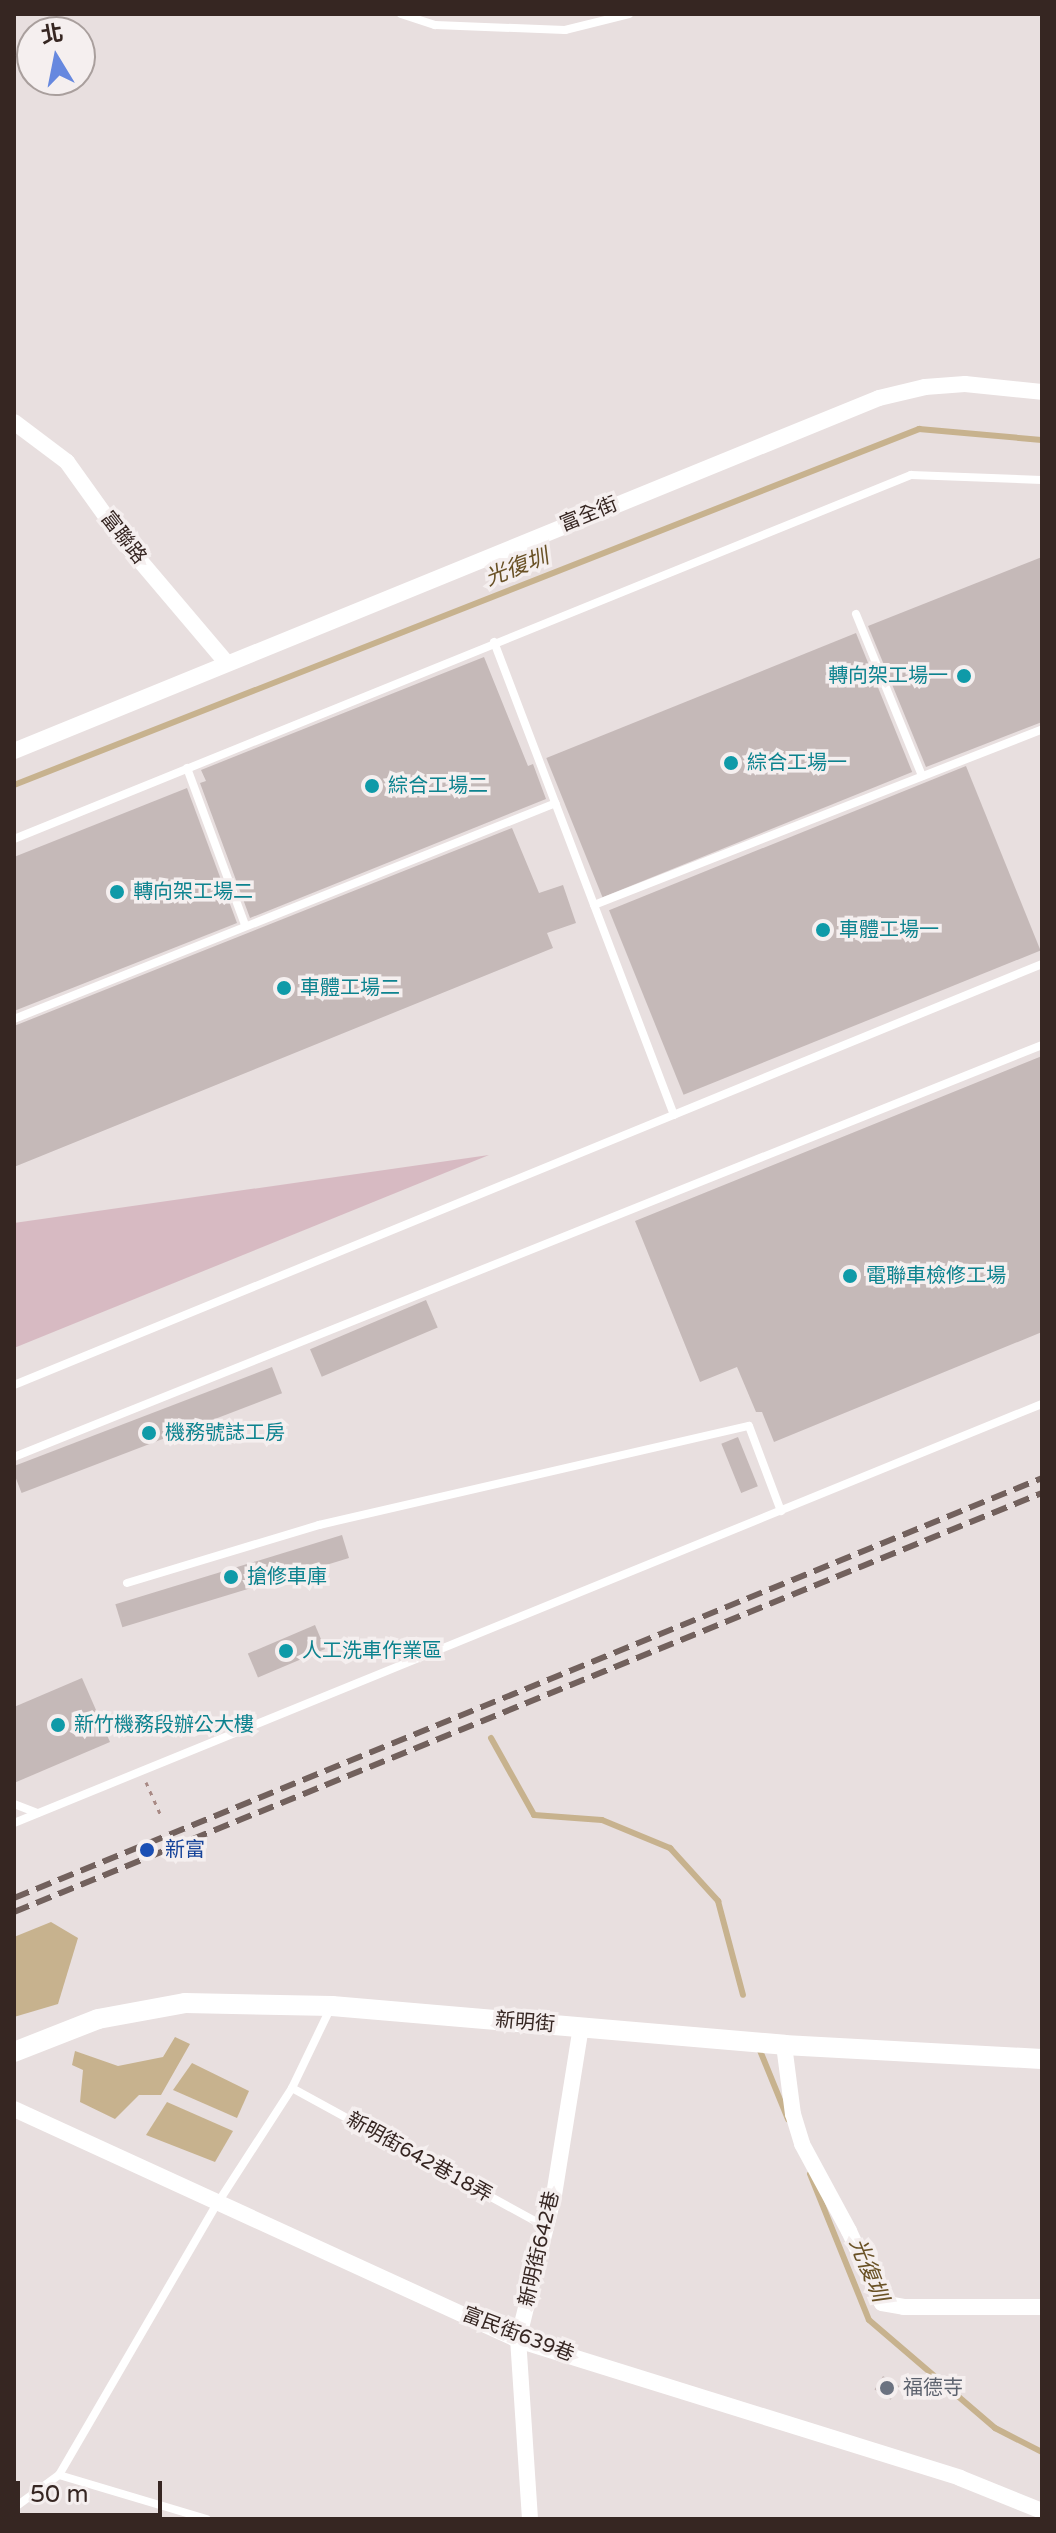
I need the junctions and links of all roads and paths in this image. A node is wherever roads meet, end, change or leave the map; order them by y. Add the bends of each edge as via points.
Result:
1 (401, 14) edge
2 (629, 14) edge
3 (1042, 392) edge
4 (14, 422) edge
5 (1042, 480) edge
6 (856, 614) dead end
7 (494, 642) junction
8 (226, 662) junction
9 (1042, 729) edge
10 (14, 751) edge
11 (187, 768) junction
12 (922, 776) junction
13 (556, 803) junction
14 (14, 839) edge
15 (594, 905) junction
16 (245, 925) junction
17 (1042, 964) edge
18 (14, 1019) edge
19 (1042, 1045) edge
20 (674, 1115) junction
21 (14, 1385) edge
22 (1042, 1404) edge
23 (14, 1457) edge
24 (781, 1511) junction
25 (127, 1583) dead end
26 (141, 1771) junction
27 (14, 1804) edge
28 (38, 1813) junction
29 (162, 1818) dead end
30 (14, 1823) edge
31 (332, 2006) junction
32 (581, 2027) junction
33 (784, 2045) junction
34 (14, 2052) edge
35 (1042, 2059) edge
36 (292, 2088) junction
37 (14, 2109) edge
38 (217, 2204) junction
39 (546, 2227) junction
40 (1042, 2307) edge
41 (518, 2340) junction
42 (59, 2475) junction
43 (14, 2508) edge
44 (1042, 2511) edge
45 (207, 2519) edge
46 (530, 2519) edge

1 - 2 lane via 435,25 565,30
3 - 8 street, 富全街 via 965,384 879,398
4 - 8 street, 富聯路 via 67,462 125,543
5 - 7 lane via 911,475
6 - 12 lane
7 - 11 lane
7 - 13 lane
8 - 10 street, 富全街
9 - 12 lane
11 - 14 lane
11 - 16 lane
12 - 15 lane
13 - 15 lane
13 - 16 lane
15 - 20 lane
16 - 18 lane
17 - 20 lane
19 - 23 lane
20 - 21 lane
22 - 24 lane
24 - 25 lane via 749,1426 319,1525
24 - 26 lane
26 - 28 lane
26 - 29 path
27 - 28 lane
28 - 30 lane
31 - 32 street, 新明街
31 - 34 street, 新明街 via 185,2003 98,2019
31 - 36 lane
32 - 33 street, 新明街
32 - 39 street, 新明街642巷
33 - 35 street, 新明街
33 - 40 street via 802,2144 882,2303
36 - 38 lane
36 - 39 lane, 新明街642巷18弄
37 - 38 street, 富民街639巷
38 - 41 street, 富民街639巷
38 - 42 lane
39 - 41 street, 新明街642巷
41 - 44 street, 富民街639巷 via 960,2478
41 - 46 street, 新明街642巷
42 - 43 lane
42 - 45 lane

